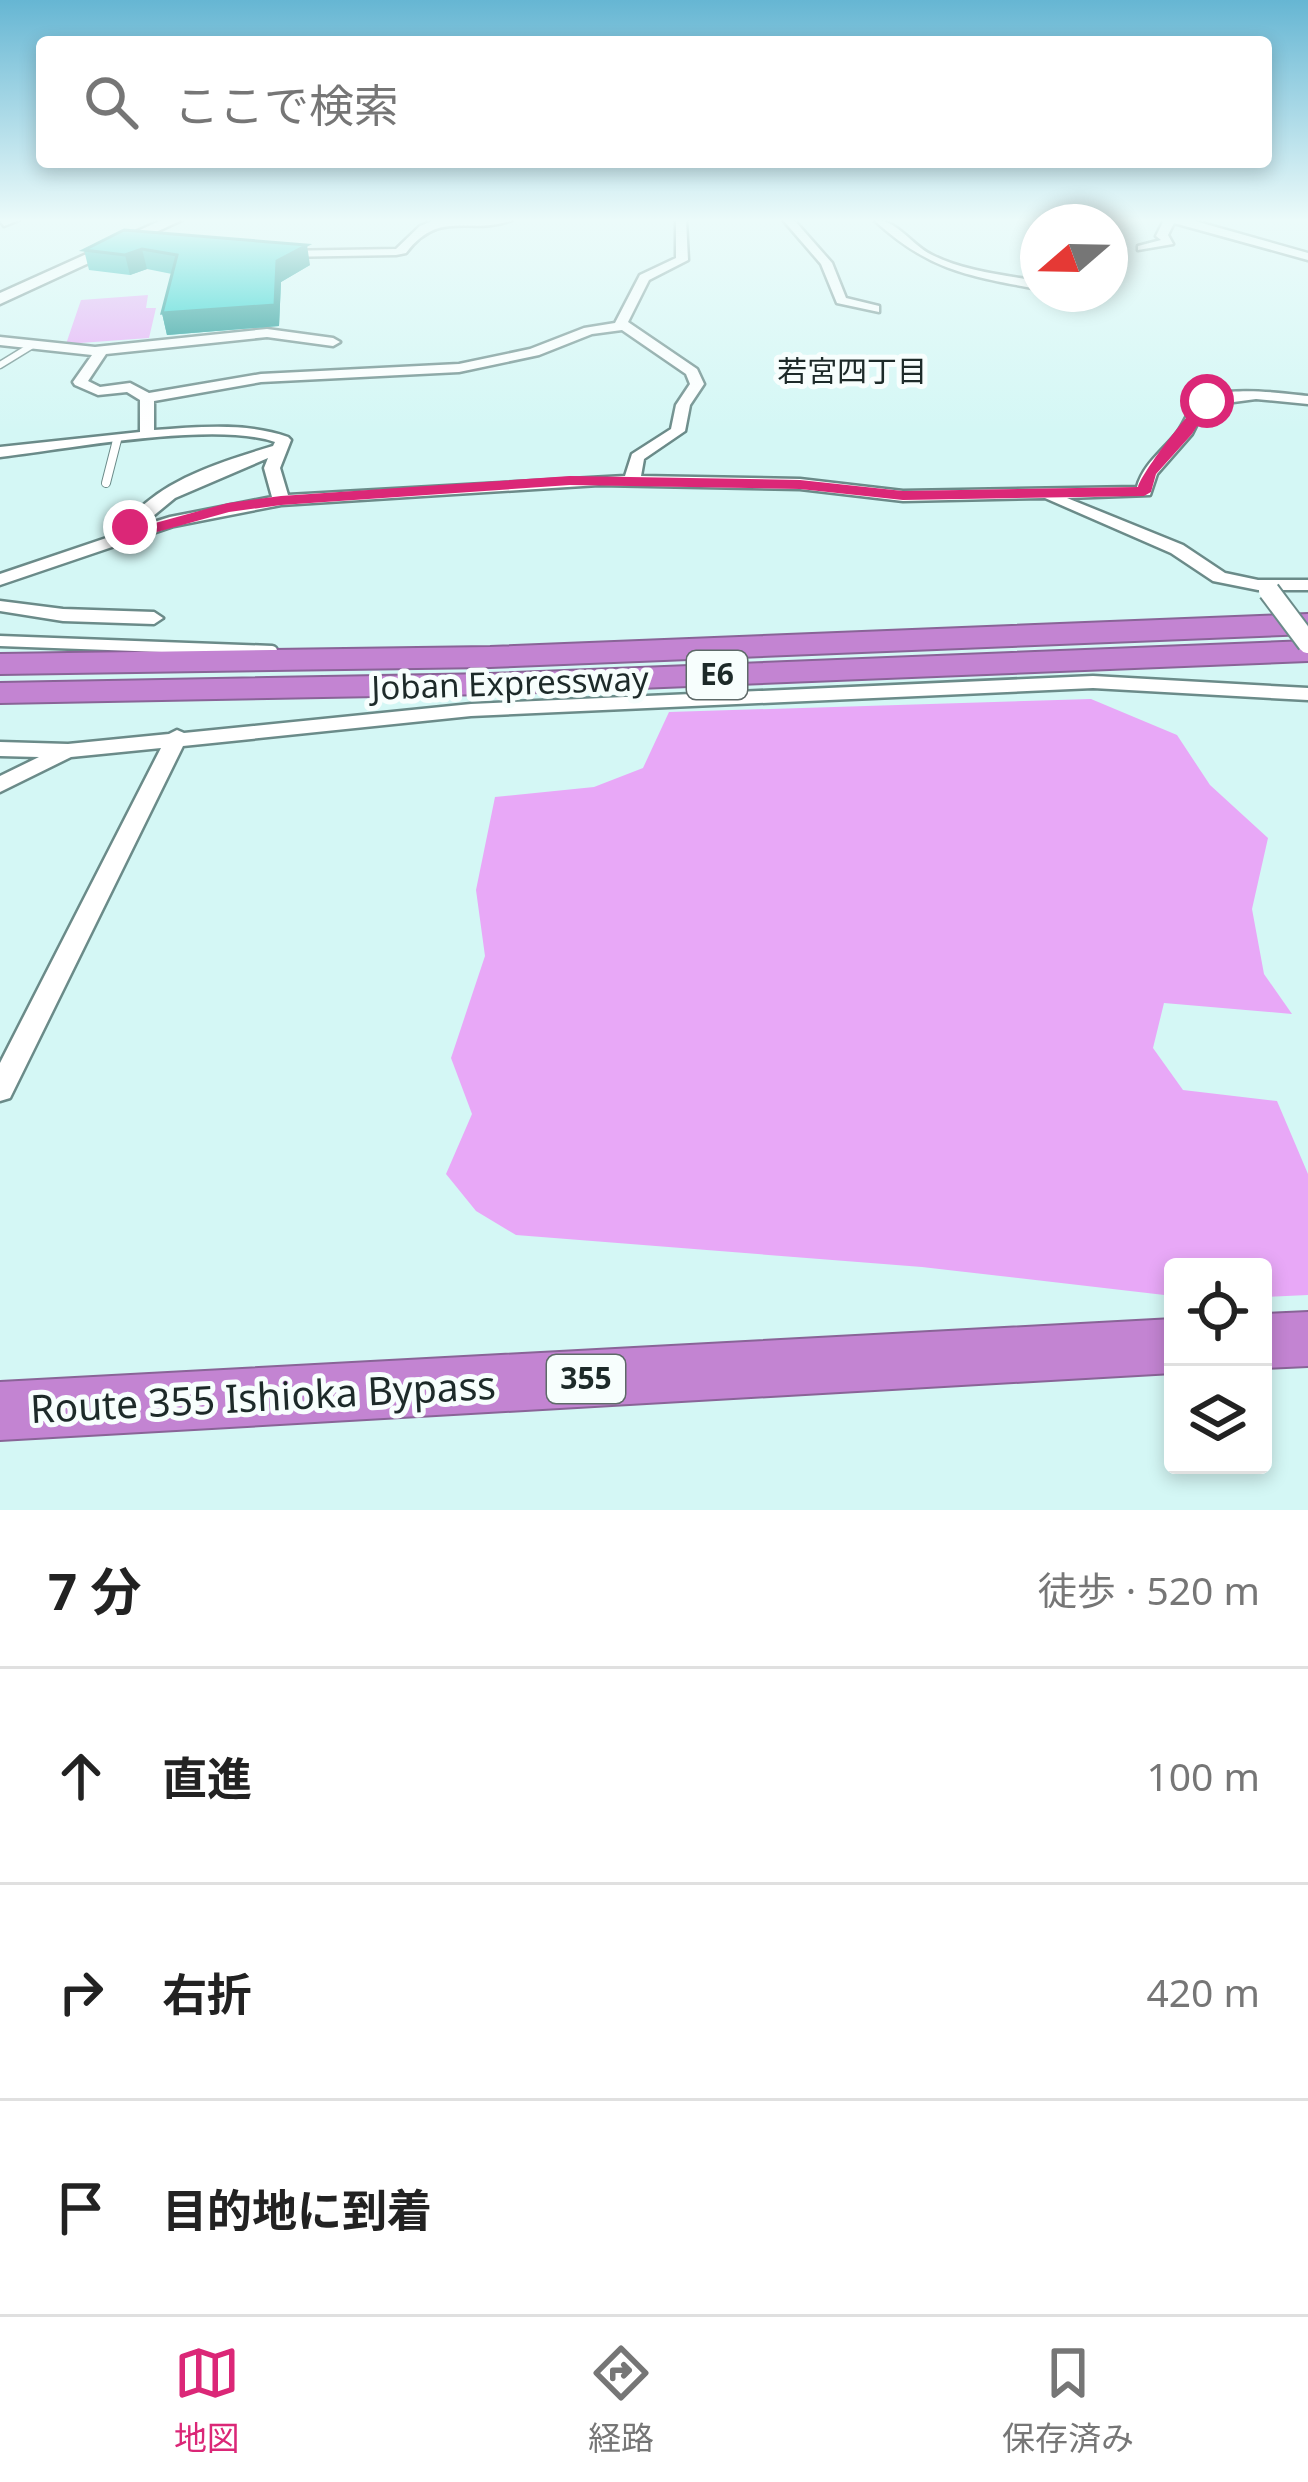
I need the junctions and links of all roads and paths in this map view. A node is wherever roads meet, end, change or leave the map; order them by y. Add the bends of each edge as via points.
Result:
1 (638, 290) edge
2 (837, 290) edge
3 (875, 309) dead end
4 (622, 326) junction
5 (0, 341) edge
6 (333, 342) dead end
7 (31, 346) junction
8 (101, 351) junction
9 (0, 364) edge
10 (147, 398) junction
11 (1308, 400) edge
12 (147, 436) junction
13 (117, 440) junction
14 (277, 451) junction
15 (0, 452) edge
16 (632, 480) junction
17 (106, 483) dead end
18 (1047, 495) junction
19 (281, 500) junction
20 (128, 535) junction
21 (0, 580) edge
22 (1308, 585) edge
23 (1264, 588) junction
24 (0, 606) edge
25 (154, 618) dead end
26 (1308, 624) edge
27 (0, 641) edge
28 (1308, 647) edge
29 (519, 656) junction
30 (0, 664) edge
31 (1308, 694) edge
32 (0, 696) edge
33 (177, 737) junction
34 (0, 748) edge
35 (68, 751) junction
36 (0, 784) edge
37 (0, 1090) edge
38 (1308, 1339) edge
39 (1272, 1341) edge
40 (1164, 1347) edge
41 (0, 1412) edge

1 - 4 street
2 - 3 street via 841,300
4 - 10 street via 459,368 262,378
4 - 16 street via 698,380 678,431 637,457
5 - 7 street
6 - 8 street via 267,334
7 - 8 street
7 - 9 lane
8 - 10 street via 80,382 98,392 130,387
10 - 12 street
11 - 18 street via 1215,398 1198,408 1149,473 1144,492
12 - 13 street
12 - 14 street via 255,431 282,437
13 - 15 street
13 - 17 lane
14 - 19 street via 272,467
14 - 20 street via 184,489 135,519
16 - 18 street via 903,496
16 - 19 street
18 - 23 street via 1177,549 1220,577
19 - 20 street
20 - 21 street
22 - 23 street
23 - 28 street, bridge
24 - 25 street
26 - 29 highway, Joban Expressway / E6
27 - 29 lane
28 - 32 highway, Joban Expressway / E6 via 518,683
29 - 30 highway, Joban Expressway / E6
31 - 33 street via 1093,682 471,710
33 - 35 street
33 - 37 street
34 - 35 street
35 - 36 street
38 - 39 highway
40 - 41 highway, Route 355 Ishioka Bypass / 355

